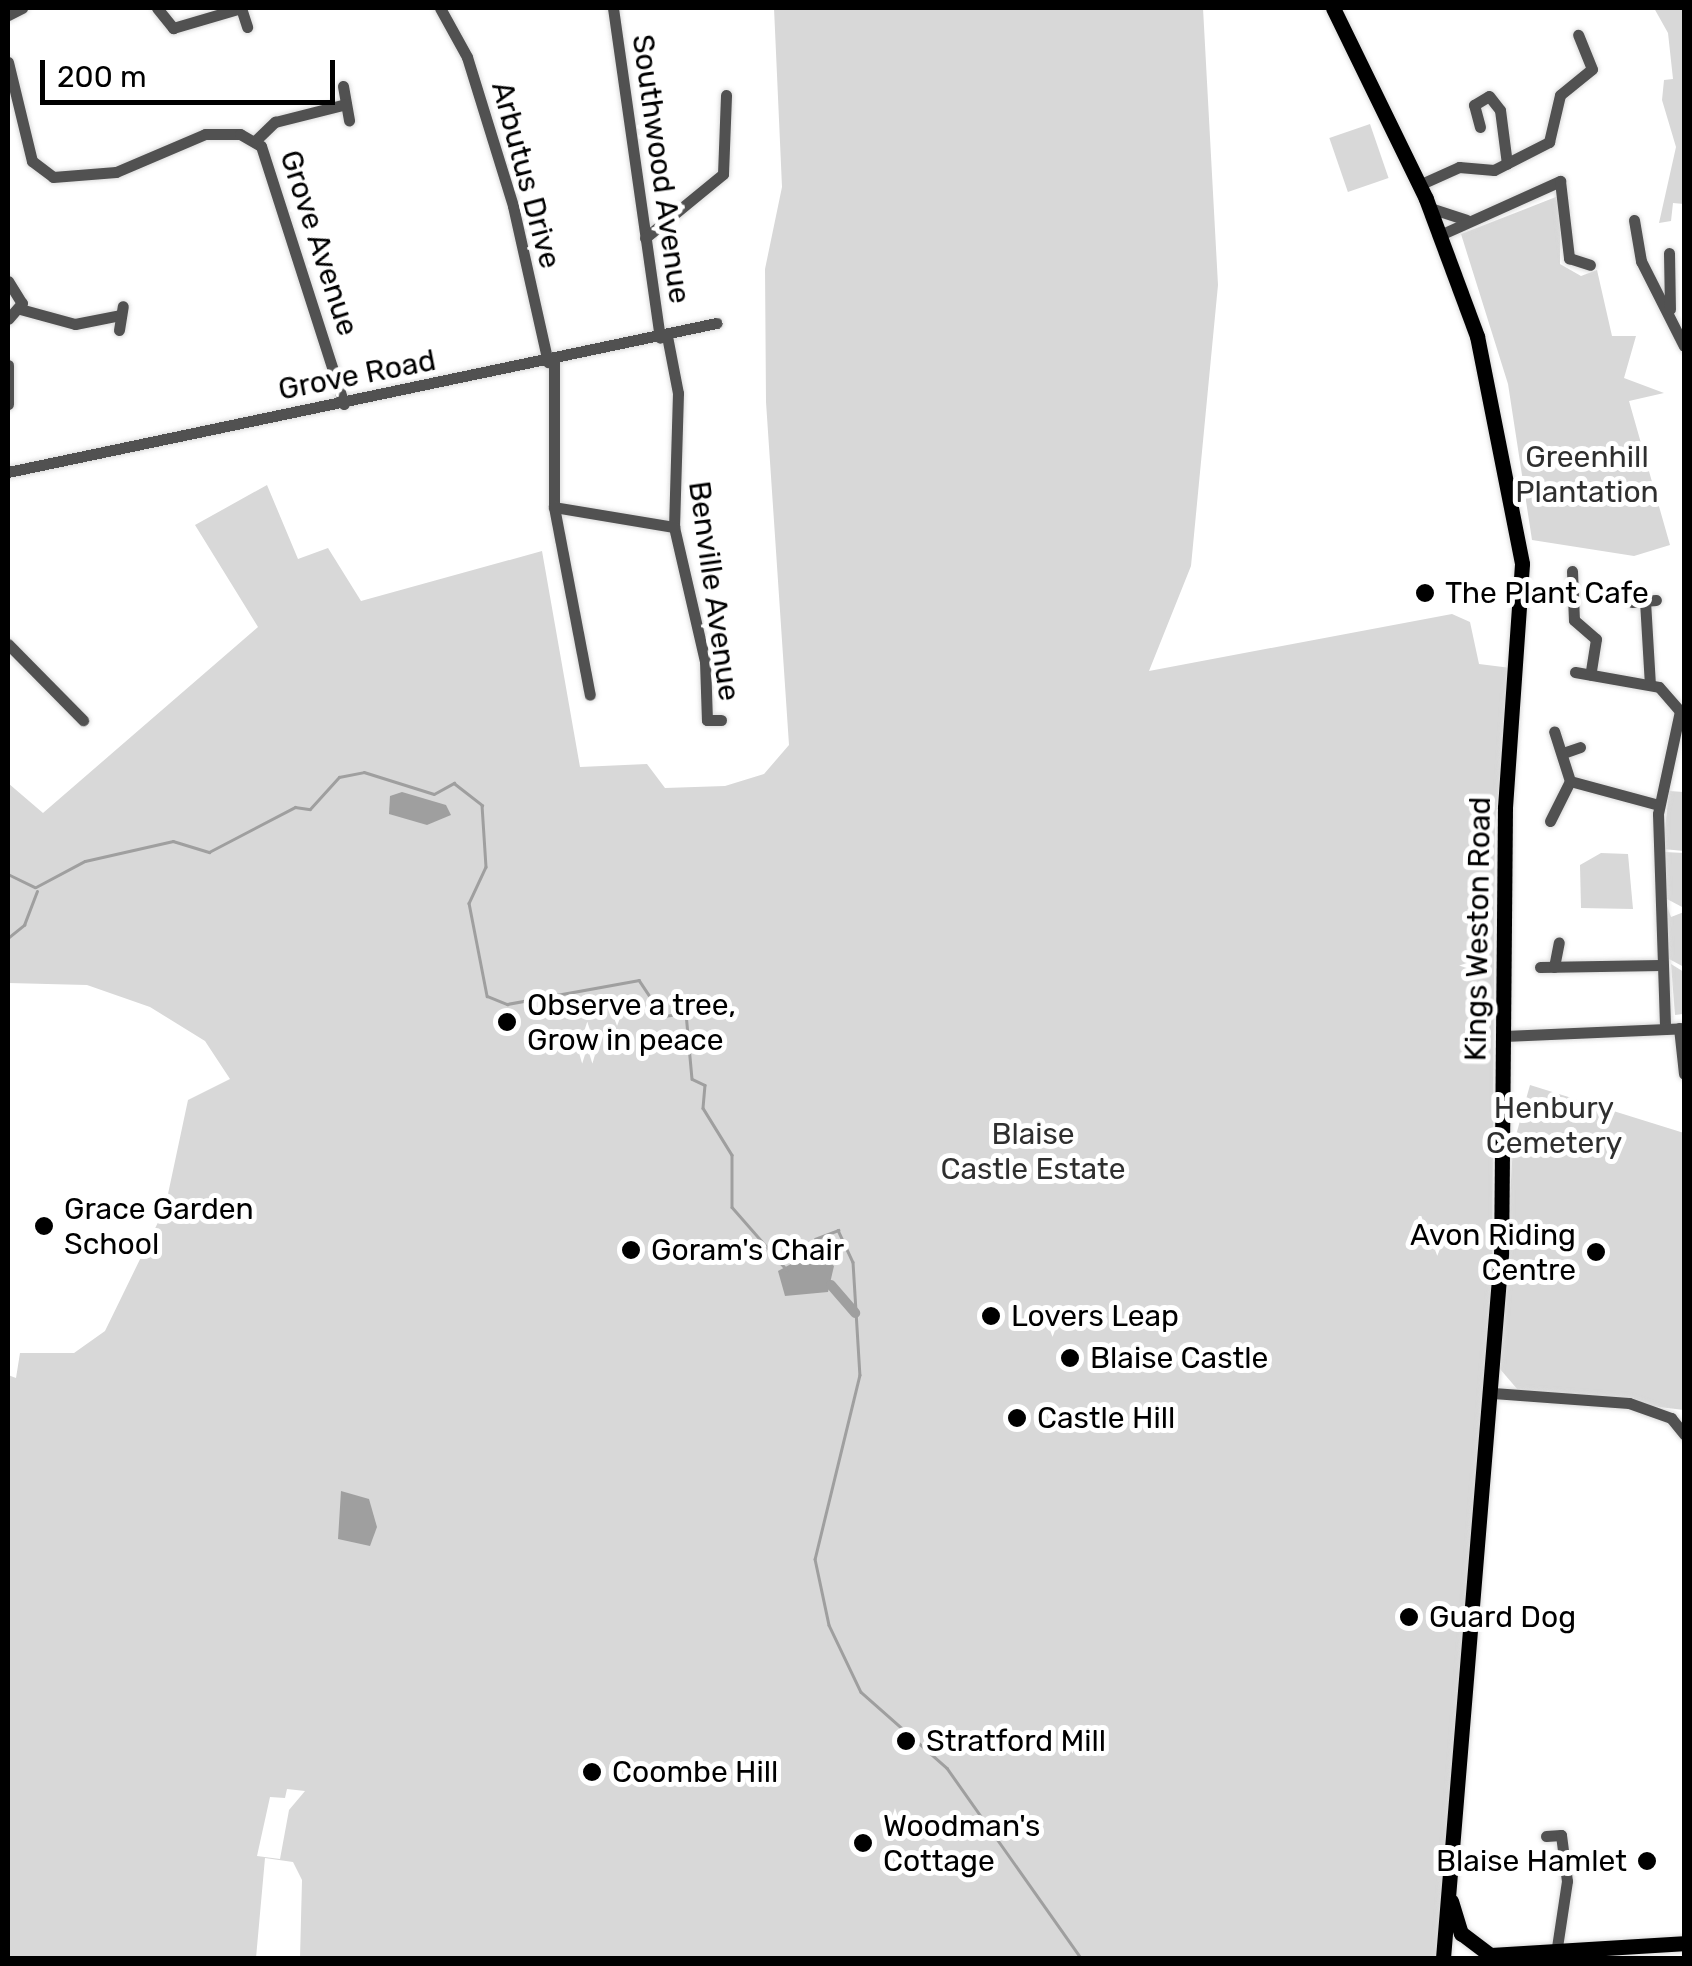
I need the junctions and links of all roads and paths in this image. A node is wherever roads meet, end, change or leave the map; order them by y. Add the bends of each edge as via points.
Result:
1 (22, 8) edge
2 (156, 8) edge
3 (241, 8) edge
4 (440, 8) edge
5 (613, 8) edge
6 (1334, 8) edge
7 (8, 15) edge
8 (246, 27) dead end
9 (1584, 41) dead end
10 (8, 62) edge
11 (343, 86) dead end
12 (726, 95) dead end
13 (346, 104) junction
14 (349, 120) dead end
15 (1480, 127) dead end
16 (255, 140) junction
17 (1507, 164) junction
18 (1419, 185) junction
19 (1430, 208) junction
20 (1466, 220) junction
21 (1634, 220) dead end
22 (1440, 235) junction
23 (645, 238) junction
24 (1669, 253) dead end
25 (1590, 264) dead end
26 (8, 281) edge
27 (20, 310) junction
28 (1670, 316) junction
29 (8, 319) edge
30 (716, 324) dead end
31 (119, 330) dead end
32 (664, 337) junction
33 (1684, 346) edge
34 (551, 361) junction
35 (8, 364) edge
36 (8, 404) edge
37 (344, 404) junction
38 (8, 472) edge
39 (554, 506) junction
40 (674, 527) junction
41 (1572, 571) dead end
42 (1644, 601) dead end
43 (8, 644) edge
44 (1575, 672) dead end
45 (1590, 674) junction
46 (1650, 685) junction
47 (586, 692) dead end
48 (80, 714) dead end
49 (721, 720) dead end
50 (1554, 731) dead end
51 (1580, 747) dead end
52 (1563, 753) junction
53 (1570, 782) junction
54 (1659, 805) junction
55 (1550, 821) dead end
56 (1560, 942) dead end
57 (1661, 966) junction
58 (1682, 1028) edge
59 (1665, 1029) junction
60 (1504, 1036) junction
61 (1684, 1074) edge
62 (1492, 1393) junction
63 (1682, 1425) edge
64 (1546, 1836) dead end
65 (1448, 1885) junction
66 (1684, 1943) edge
67 (1556, 1954) junction
68 (1443, 1958) edge
69 (1516, 1958) edge

1 - 7 street
2 - 3 street via 173,28
3 - 8 street
4 - 34 street, Arbutus Drive via 466,58
5 - 23 street, Southwood Avenue
6 - 18 main road, Kings Weston Road
9 - 17 street via 1592,72 1560,95 1551,139
10 - 16 street, Grove Avenue via 32,161 53,177 116,172 204,134
11 - 13 street
12 - 23 street via 723,174
13 - 14 street
13 - 16 street via 275,122
15 - 17 street via 1474,105 1489,96 1500,110
16 - 37 street, Grove Avenue
17 - 18 street via 1459,167
18 - 19 main road, Kings Weston Road
19 - 20 street
19 - 22 main road, Kings Weston Road
20 - 22 street
20 - 25 street via 1560,181 1569,258
21 - 28 street via 1641,261
22 - 60 main road, Kings Weston Road via 1477,336 1522,564 1505,808
23 - 32 street, Southwood Avenue
24 - 28 street
26 - 27 street via 20,290
27 - 29 street
27 - 31 street via 42,309 74,324 122,311
28 - 33 street
30 - 32 street, Grove Road
32 - 34 street, Grove Road
32 - 40 street, Benville Avenue via 678,393
34 - 37 street, Grove Road
34 - 39 street, Arbutus Drive
35 - 36 street
37 - 38 street, Grove Road
39 - 40 street
39 - 47 street, Arbutus Drive
40 - 49 street, Benville Avenue via 705,661 707,720
41 - 45 street via 1569,609 1596,637
42 - 46 street
43 - 48 street
44 - 45 street
45 - 46 street
46 - 54 street via 1680,711
50 - 52 street
51 - 52 street
52 - 53 street
53 - 54 street
53 - 55 street
54 - 57 street
56 - 57 street via 1547,967
57 - 59 street
58 - 59 street
58 - 61 street
59 - 60 street
60 - 62 main road, Kings Weston Road
62 - 63 street via 1629,1403
62 - 65 main road, Kings Weston Road
64 - 67 street via 1561,1835 1567,1881
65 - 68 main road, Kings Weston Road
65 - 69 main road via 1469,1942
66 - 67 main road
67 - 69 main road

